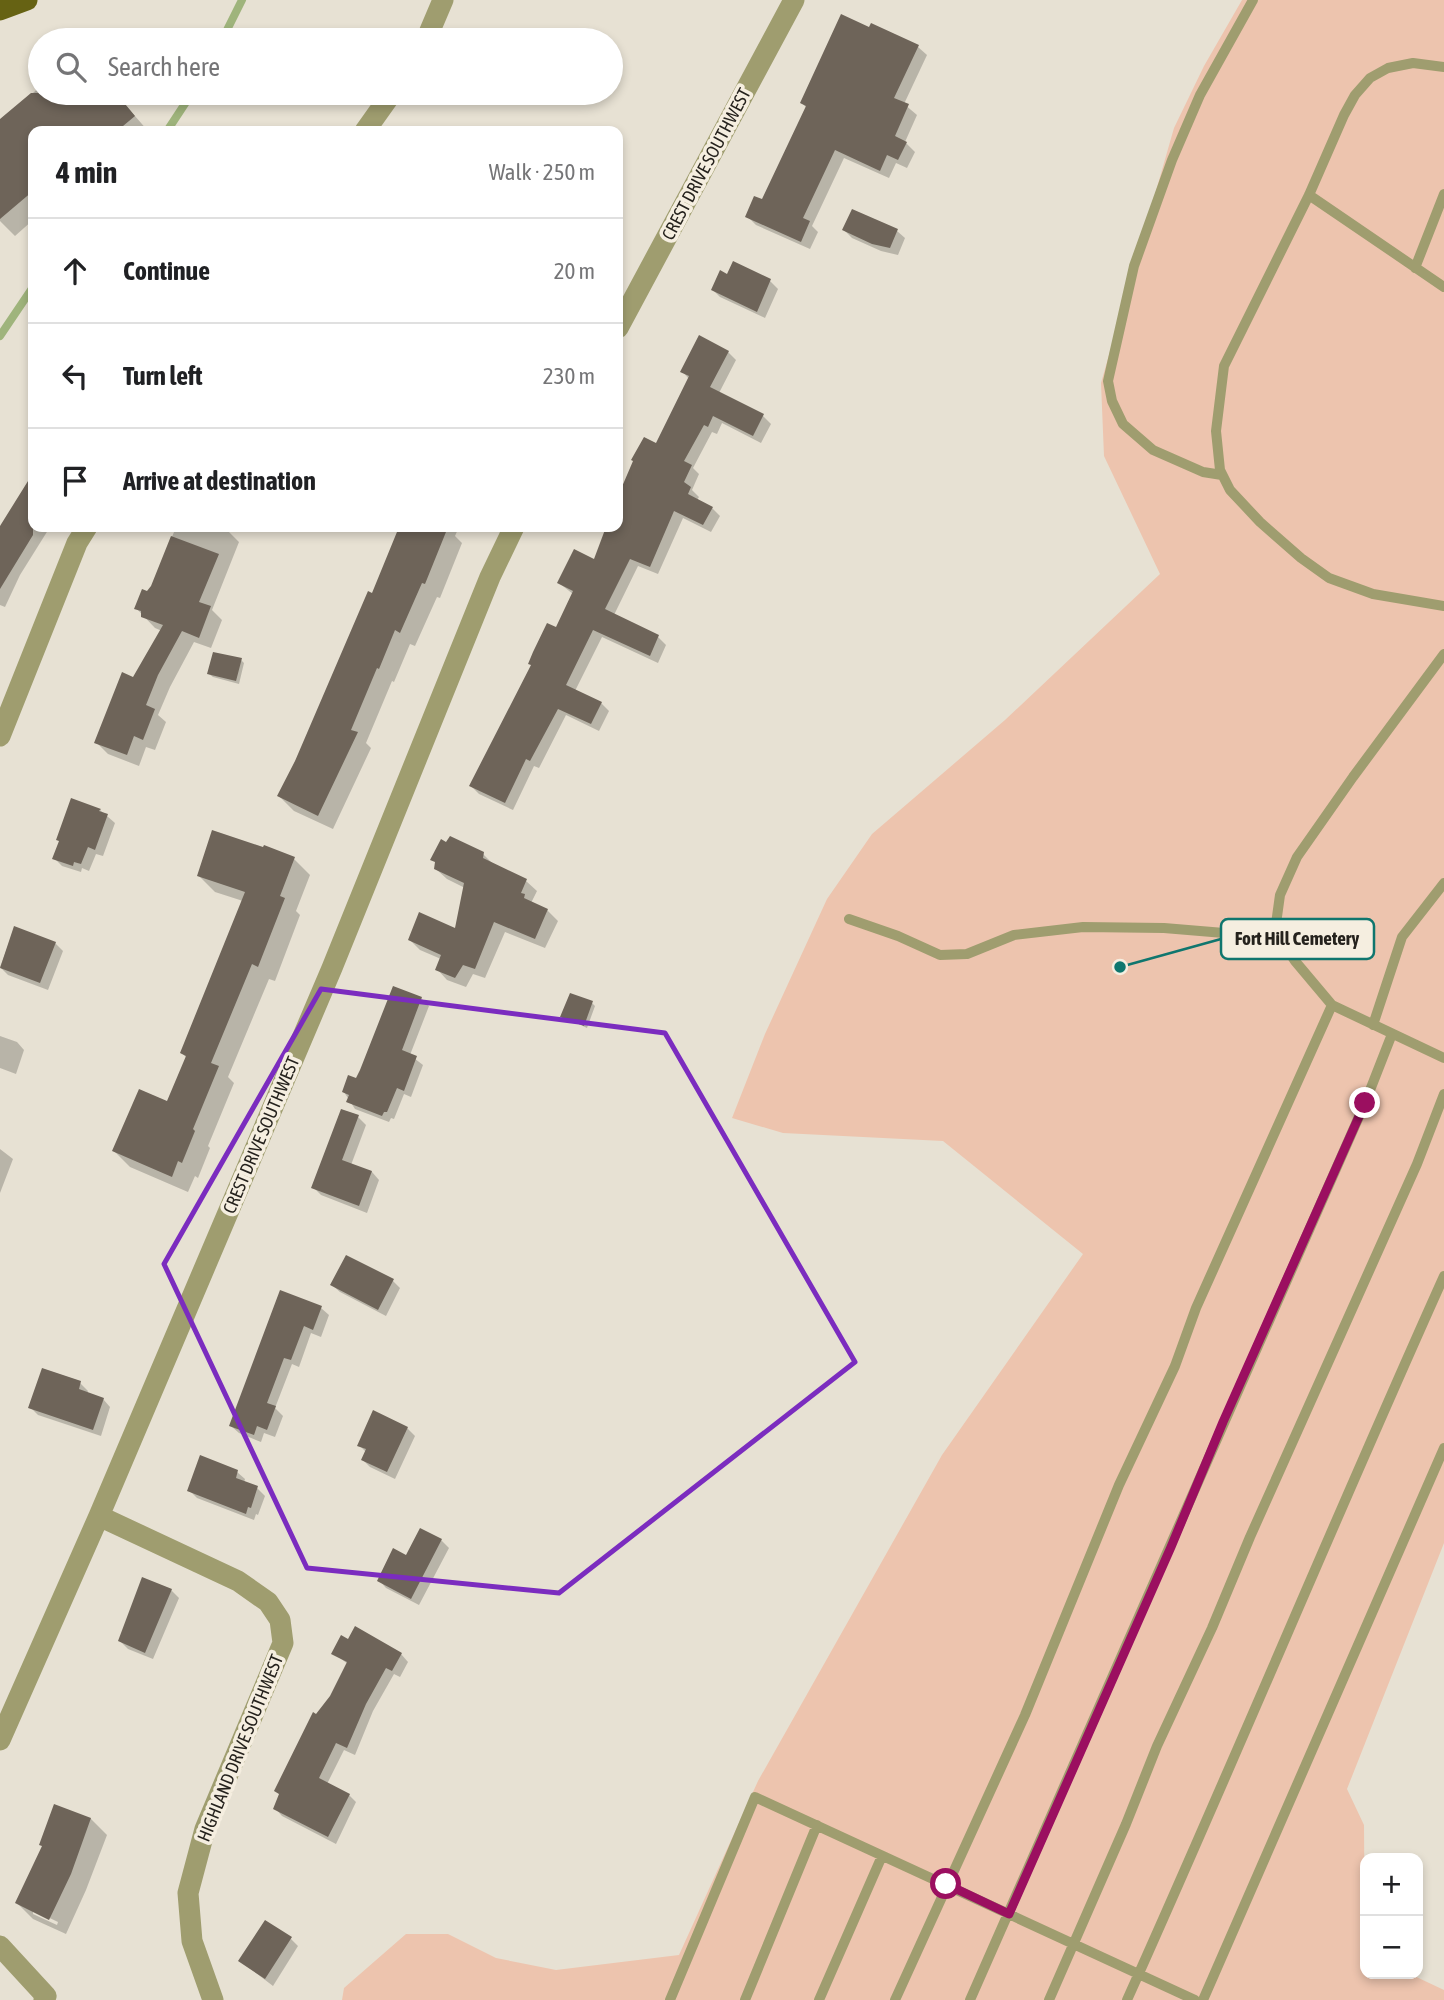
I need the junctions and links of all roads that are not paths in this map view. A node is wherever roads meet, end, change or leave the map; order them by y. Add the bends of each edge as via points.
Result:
1 (27, 0) edge
2 (443, 0) edge
3 (794, 0) edge
4 (1253, 0) edge
5 (0, 10) edge
6 (431, 28) edge
7 (1444, 68) edge
8 (383, 105) edge
9 (369, 126) edge
10 (1444, 194) edge
11 (1309, 195) junction
12 (1415, 268) junction
13 (1444, 287) edge
14 (623, 319) edge
15 (1222, 475) junction
16 (84, 532) edge
17 (512, 532) edge
18 (1444, 606) edge
19 (1444, 654) edge
20 (0, 736) edge
21 (1444, 883) edge
22 (849, 919) dead end
23 (1275, 931) junction
24 (1332, 1005) junction
25 (1373, 1025) junction
26 (1392, 1034) junction
27 (1444, 1058) edge
28 (1444, 1094) edge
29 (1444, 1276) edge
30 (1444, 1448) edge
31 (99, 1516) junction
32 (0, 1740) edge
33 (817, 1825) junction
34 (882, 1856) junction
35 (946, 1884) junction
36 (1009, 1914) junction
37 (1074, 1945) junction
38 (0, 1947) edge
39 (1139, 1973) junction
40 (44, 2000) edge
41 (213, 2000) edge
42 (670, 2000) edge
43 (745, 2000) edge
44 (819, 2000) edge
45 (895, 2000) edge
46 (970, 2000) edge
47 (1049, 2000) edge
48 (1127, 2000) edge
49 (1195, 2000) edge
50 (1203, 2000) edge

1 - 5 main road
2 - 6 street
3 - 14 street, CREST DRIVE SOUTHWEST
4 - 15 lane via 1200,95 1172,160 1134,266 1108,381 1123,424 1153,450 1203,472
7 - 11 lane via 1413,63 1388,68 1370,78 1344,115
8 - 9 street
10 - 12 lane
11 - 12 lane
11 - 15 lane via 1224,366 1216,431
12 - 13 lane
15 - 18 lane via 1260,522 1329,578 1373,594
16 - 20 street
17 - 31 street, CREST DRIVE SOUTHWEST
19 - 23 lane via 1297,858 1280,895
21 - 25 lane via 1402,937
22 - 23 lane via 940,955 967,954 1014,935 1083,927 1236,934
23 - 24 lane
24 - 25 lane
24 - 35 lane via 1118,1485 1025,1714
25 - 26 lane
26 - 27 lane
26 - 36 lane
28 - 37 lane
29 - 39 lane
30 - 50 lane
31 - 32 street, CREST DRIVE SOUTHWEST
31 - 41 street, HIGHLAND DRIVE SOUTHWEST via 237,1581 268,1602 280,1620 283,1643 205,1829 188,1893 192,1941
33 - 34 lane
33 - 42 lane via 755,1797
33 - 43 lane
34 - 35 lane
34 - 44 lane
35 - 36 lane
35 - 45 lane
36 - 37 lane
36 - 46 lane
37 - 39 lane
37 - 47 lane
38 - 40 street via 46,1996
39 - 48 lane
39 - 49 lane

